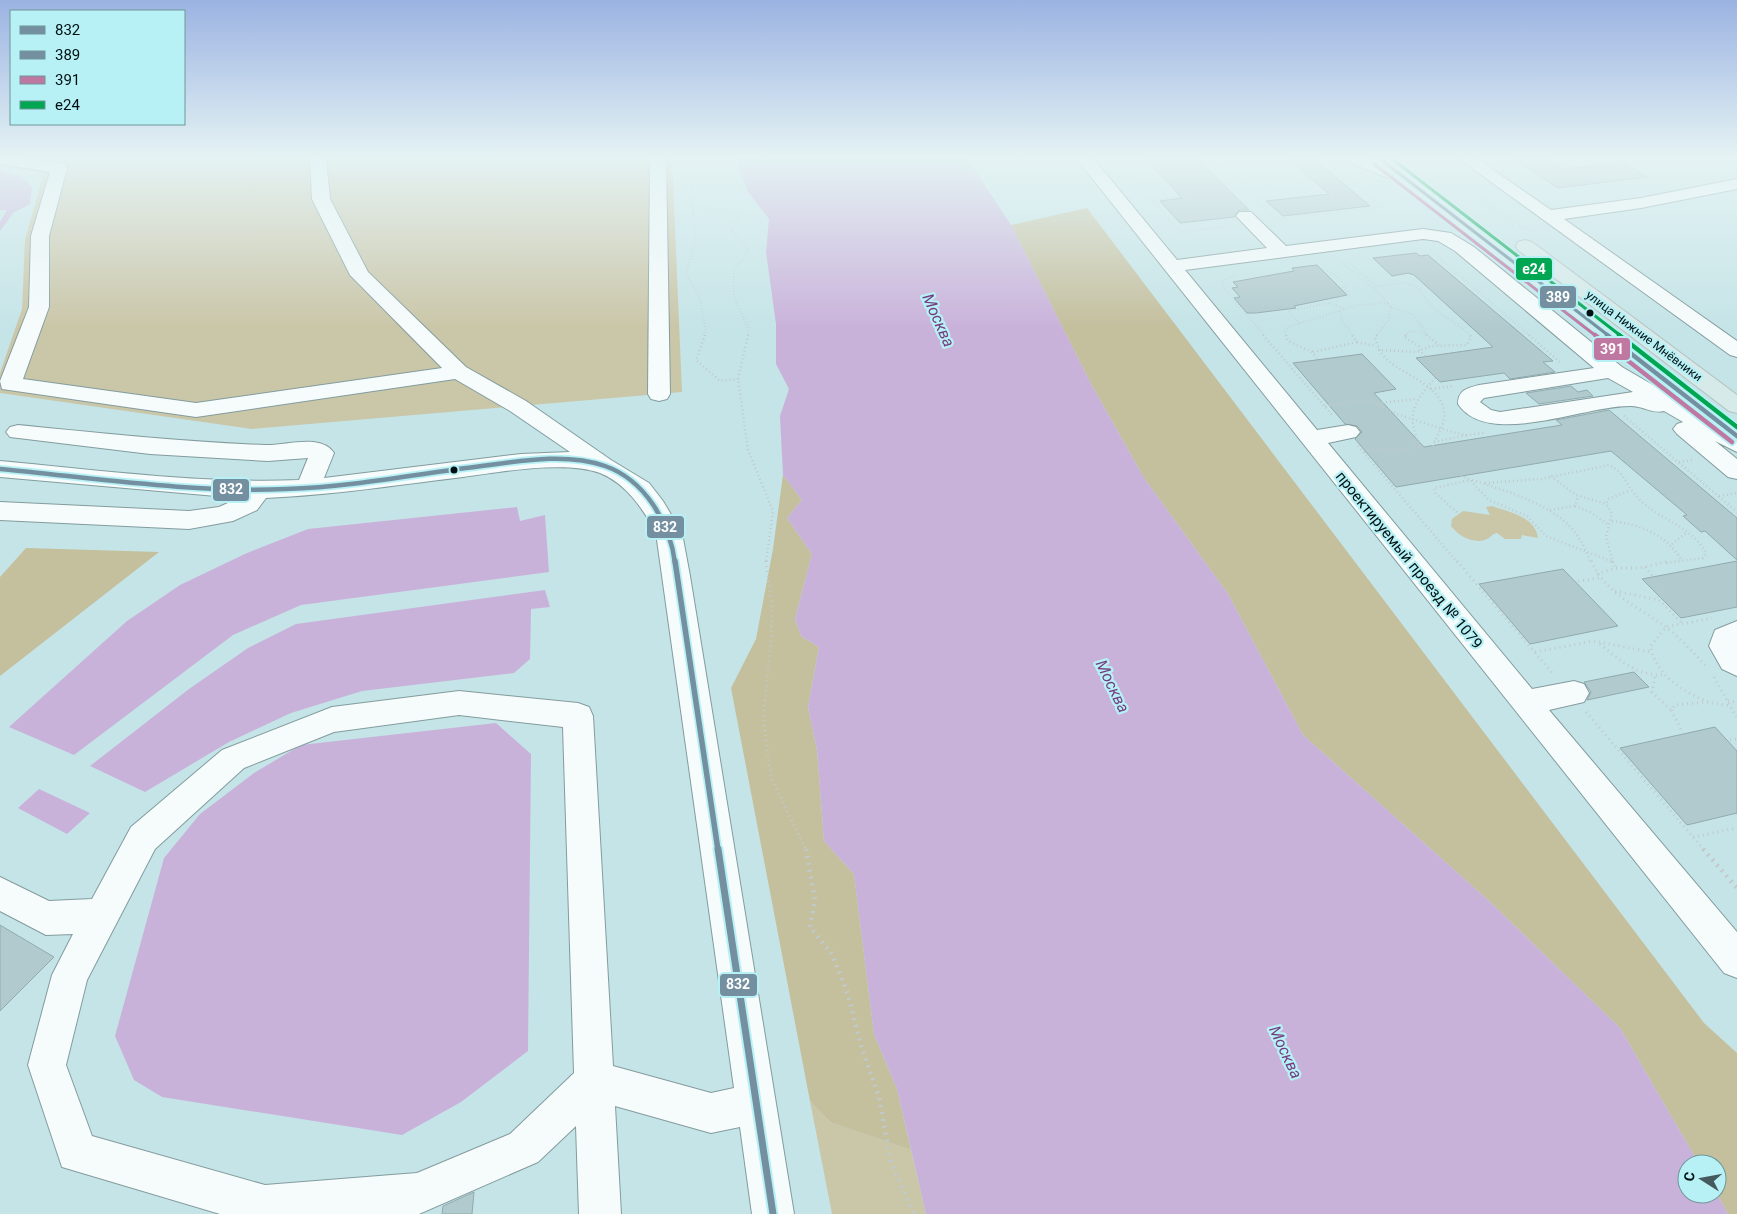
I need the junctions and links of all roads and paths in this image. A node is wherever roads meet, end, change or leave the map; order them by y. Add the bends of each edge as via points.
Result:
1 (46, 215) edge
2 (328, 215) edge
3 (658, 215) edge
4 (693, 215) edge
5 (739, 215) edge
6 (1131, 215) edge
7 (1272, 215) edge
8 (1451, 215) edge
9 (1483, 215) edge
10 (1499, 215) edge
11 (1505, 215) edge
12 (1558, 215) edge
13 (1245, 216) dead end
14 (1548, 216) joint
15 (1277, 220) dead end
16 (1513, 225) dead end
17 (1522, 227) dead end
18 (1430, 250) dead end
19 (1281, 252) junction
20 (1344, 259) junction
21 (1173, 266) junction
22 (1322, 268) dead end
23 (1236, 275) dead end
24 (1375, 287) junction
25 (1389, 303) junction
26 (1336, 304) junction
27 (1391, 307) junction
28 (1345, 309) junction
29 (1340, 311) junction
30 (1300, 323) junction
31 (1425, 333) junction
32 (1356, 342) junction
33 (1439, 345) junction
34 (1377, 348) junction
35 (1420, 349) junction
36 (1737, 351) edge
37 (1312, 352) junction
38 (1317, 358) dead end
39 (1608, 367) junction
40 (1568, 370) dead end
41 (458, 372) junction
42 (738, 379) junction
43 (1456, 386) dead end
44 (1635, 388) junction
45 (1429, 389) junction
46 (659, 394) dead end
47 (1594, 394) dead end
48 (1416, 399) junction
49 (1377, 403) junction
50 (1324, 406) junction
51 (1657, 406) junction
52 (1737, 406) edge
53 (1618, 411) dead end
54 (1412, 417) junction
55 (1440, 427) junction
56 (18, 432) dead end
57 (1347, 432) junction
58 (1491, 432) dead end
59 (1466, 435) junction
60 (1737, 436) edge
61 (1311, 438) junction
62 (1737, 444) edge
63 (1364, 452) junction
64 (607, 467) junction
65 (0, 469) edge
66 (1737, 471) edge
67 (1461, 476) dead end
68 (1551, 476) junction
69 (1470, 480) junction
70 (1483, 484) junction
71 (308, 488) junction
72 (260, 490) junction
73 (1629, 491) dead end
74 (1737, 493) edge
75 (1718, 496) junction
76 (1578, 497) junction
77 (1606, 504) junction
78 (1575, 506) junction
79 (1549, 510) junction
80 (0, 511) edge
81 (1457, 512) dead end
82 (1737, 512) edge
83 (1612, 520) junction
84 (1609, 525) junction
85 (1687, 532) junction
86 (1672, 544) junction
87 (1587, 553) junction
88 (1681, 559) junction
89 (1613, 562) junction
90 (1645, 567) junction
91 (1615, 568) junction
92 (1597, 574) junction
93 (1601, 578) junction
94 (1578, 581) dead end
95 (1614, 591) junction
96 (1659, 600) junction
97 (1683, 624) junction
98 (1727, 625) edge
99 (1666, 627) junction
100 (1598, 642) junction
101 (1535, 652) junction
102 (1651, 652) junction
103 (1737, 665) edge
104 (1662, 675) junction
105 (1655, 676) junction
106 (1572, 694) junction
107 (1727, 701) junction
108 (1708, 702) junction
109 (1737, 702) edge
110 (1525, 703) junction
111 (1730, 706) junction
112 (1671, 710) junction
113 (1737, 718) edge
114 (1681, 729) dead end
115 (1737, 738) edge
116 (1730, 740) dead end
117 (1737, 828) edge
118 (1693, 837) junction
119 (1737, 888) edge
120 (0, 893) edge
121 (102, 915) junction
122 (1737, 960) edge
123 (595, 1081) junction
124 (756, 1104) junction
125 (600, 1214) edge
126 (773, 1214) edge
127 (914, 1214) edge

1 - 41 street via 40,236 39,307 10,384 196,410
2 - 41 street via 360,275
3 - 46 street
4 - 42 path via 695,242 686,274 700,298 706,332 696,360 720,381
5 - 42 path via 731,231 749,250 734,270 734,297 749,330
6 - 21 street, проектируемый проезд № 1079
7 - 15 path
8 - 60 main road, улица Нижние Мнёвники
9 - 52 main road, улица Нижние Мнёвники
10 - 16 path
11 - 17 path
12 - 14 street
13 - 19 street
14 - 36 street
18 - 40 path
19 - 20 street
19 - 21 street
20 - 24 path
20 - 24 path via 1350,272
20 - 39 street via 1435,234 1453,240
21 - 61 street, проектируемый проезд № 1079
22 - 26 path via 1347,287 1341,287 1350,296 1339,297
23 - 50 path via 1222,281 1223,287
24 - 25 path
24 - 33 path via 1413,285 1436,311 1471,337 1467,345
25 - 27 path
25 - 28 path
26 - 28 path
26 - 30 path via 1288,311
27 - 31 path via 1413,314 1424,325
27 - 34 path via 1388,321 1375,338
28 - 29 path
29 - 30 path
29 - 32 path
30 - 37 path via 1288,327 1284,331 1285,337 1293,345
31 - 33 path
31 - 35 path via 1410,331 1404,337
32 - 34 path
32 - 37 path
33 - 35 path
34 - 35 path via 1400,352
34 - 45 path via 1387,360
35 - 45 path via 1438,375
37 - 38 path
39 - 44 street
39 - 51 street via 1601,373 1479,392 1469,396 1469,404 1484,416 1500,419 1632,399
39 - 62 street
41 - 64 street via 518,406
42 - 127 path via 748,450 773,511 766,563 772,606 763,719 771,777 807,851 815,900 810,927 832,954 848,995 862,1050 879,1097 891,1163
43 - 45 path
44 - 47 street
44 - 51 street
45 - 48 path
45 - 55 path via 1442,404 1445,414
48 - 49 path
48 - 54 path
49 - 50 path via 1367,400
49 - 54 path via 1397,414
50 - 57 path
51 - 66 street
53 - 75 path
54 - 55 path
54 - 63 path via 1414,436 1421,446
55 - 59 path
55 - 59 path via 1433,444
56 - 71 street via 150,446 268,453 317,450 322,453
57 - 61 street
57 - 63 path
58 - 59 path
61 - 110 street, проектируемый проезд № 1079
63 - 101 path
64 - 71 street via 571,460 521,462
64 - 124 street via 655,495 669,533
65 - 72 street
67 - 69 path
68 - 70 path
68 - 76 path
68 - 85 path via 1608,465 1616,467 1634,495
69 - 70 path
69 - 81 path via 1434,488 1435,493
69 - 87 path via 1497,505 1527,516 1546,536
70 - 79 path via 1516,494
71 - 72 street
72 - 80 street via 248,504 224,515 189,520
73 - 77 path via 1608,499
74 - 75 path
75 - 82 path
76 - 77 path
76 - 78 path
77 - 83 path
78 - 79 path
78 - 84 path
79 - 87 path via 1578,535
83 - 84 path
83 - 86 path via 1640,527
84 - 89 path via 1606,531
85 - 86 path
85 - 88 path via 1704,546 1706,553 1703,558
86 - 88 path
87 - 89 path
87 - 92 path
88 - 90 path
89 - 91 path
90 - 91 path
90 - 96 path via 1660,582
91 - 92 path
92 - 93 path
93 - 94 path
93 - 95 path
95 - 96 path
95 - 99 path
96 - 97 path
97 - 98 path
97 - 99 path
98 - 103 street via 1722,646
99 - 102 path via 1650,647
99 - 107 path via 1709,669
100 - 101 path
100 - 102 path
100 - 105 path via 1629,666
101 - 106 path
102 - 104 path
104 - 105 path
104 - 108 path via 1679,688
105 - 112 path via 1652,692
106 - 110 street
106 - 118 path
107 - 109 path
107 - 111 path
108 - 111 path
108 - 112 path via 1674,706
110 - 122 street, проектируемый проезд № 1079
111 - 113 path
112 - 114 path
115 - 116 path
117 - 118 path
118 - 119 path
120 - 121 street via 46,918
121 - 123 street via 70,975 47,1065 77,1152 265,1206 417,1194 524,1148
121 - 123 street via 143,838 233,759 332,720 459,703 578,716
123 - 124 street via 711,1113
123 - 125 street
124 - 126 street

